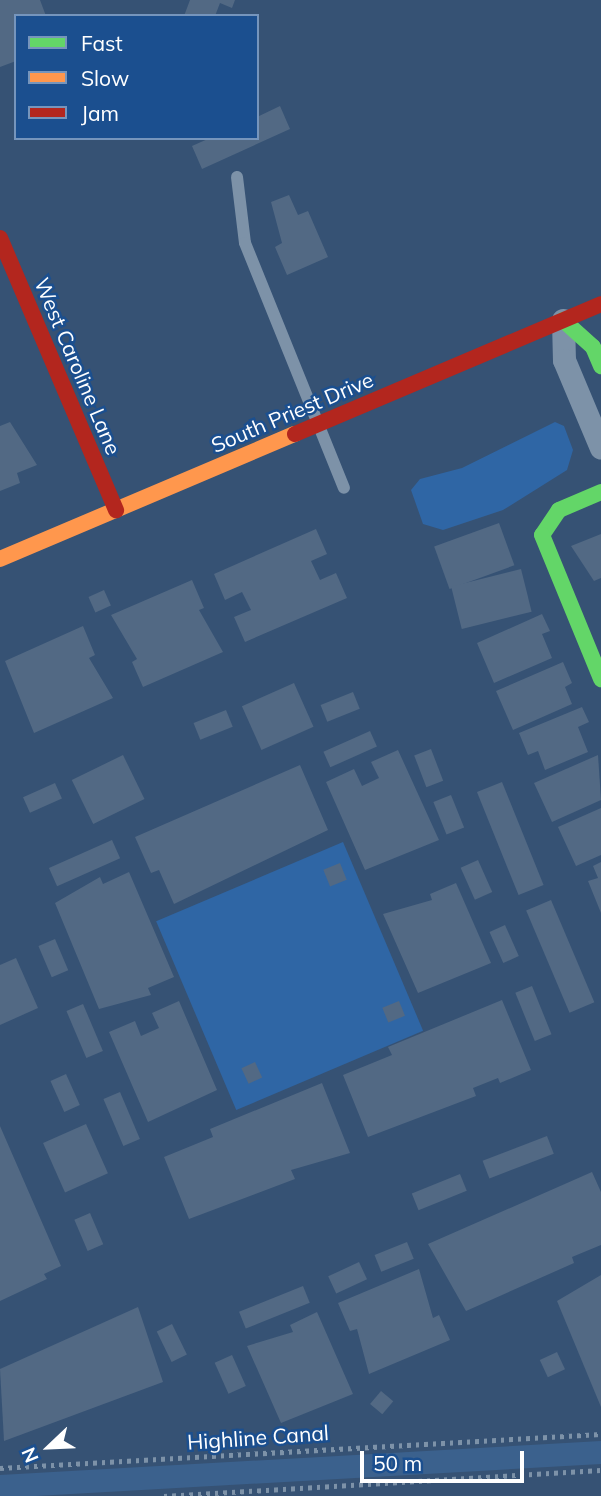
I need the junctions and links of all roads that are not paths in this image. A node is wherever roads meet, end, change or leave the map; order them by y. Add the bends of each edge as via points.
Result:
1 (237, 177) dead end
2 (0, 238) edge
3 (601, 304) edge
4 (563, 320) junction
5 (601, 366) edge
6 (317, 425) junction
7 (599, 437) edge
8 (344, 488) dead end
9 (601, 492) edge
10 (116, 510) junction
11 (0, 559) edge
12 (601, 679) edge

1 - 6 lane via 246,243
2 - 10 main road, West Caroline Lane
3 - 4 main road, South Priest Drive
4 - 5 main road via 593,347
4 - 6 main road, South Priest Drive
4 - 7 street via 565,360
6 - 8 lane
6 - 10 main road, South Priest Drive
9 - 12 main road via 547,521 546,553
10 - 11 main road, South Priest Drive

